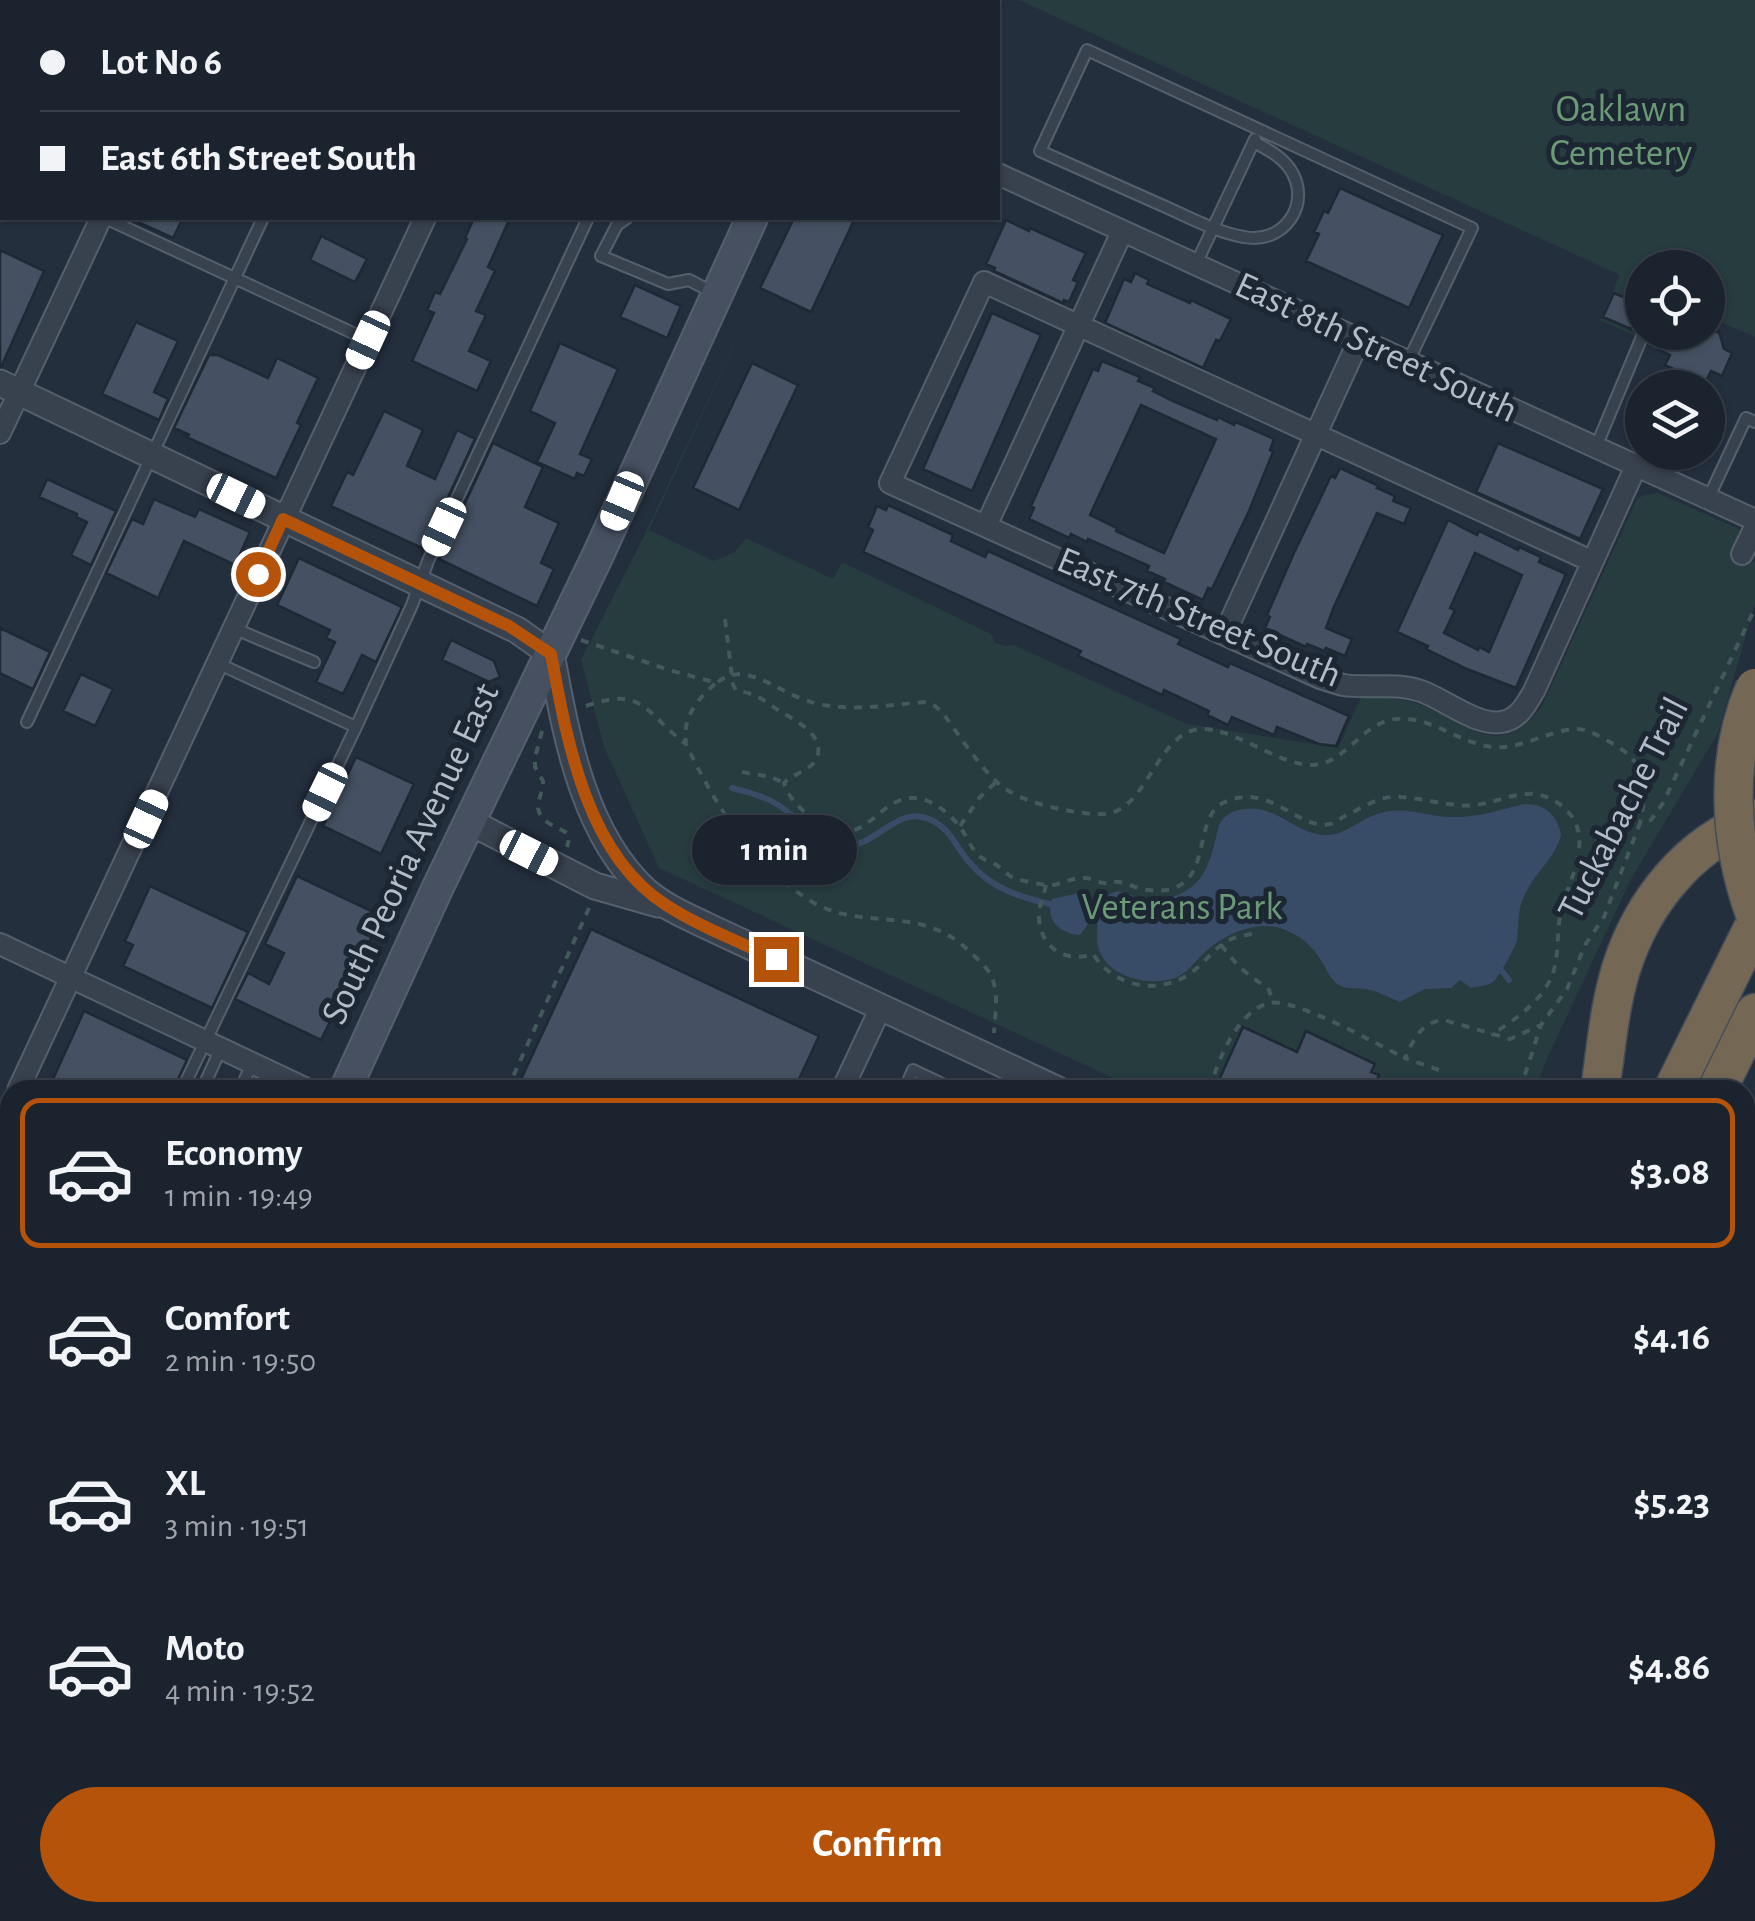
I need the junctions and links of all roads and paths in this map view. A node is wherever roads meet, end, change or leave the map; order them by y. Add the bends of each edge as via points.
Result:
1 (1260, 129) junction
2 (1254, 142) junction
3 (1000, 175) edge
4 (102, 220) edge
5 (107, 220) edge
6 (262, 220) edge
7 (424, 220) edge
8 (587, 220) edge
9 (624, 220) edge
10 (751, 220) edge
11 (1212, 228) junction
12 (1122, 232) junction
13 (1196, 265) junction
14 (235, 277) junction
15 (717, 295) junction
16 (1078, 325) junction
17 (368, 340) junction
18 (1359, 340) junction
19 (1637, 350) edge
20 (1408, 363) junction
21 (9, 388) edge
22 (1755, 422) edge
23 (0, 433) edge
24 (1316, 435) junction
25 (1596, 448) junction
26 (152, 456) junction
27 (1625, 461) edge
28 (1634, 470) edge
29 (1644, 470) edge
30 (1708, 500) junction
31 (283, 519) junction
32 (1755, 524) edge
33 (986, 526) junction
34 (1742, 554) dead end
35 (1591, 561) junction
36 (420, 584) junction
37 (1755, 608) edge
38 (725, 619) dead end
39 (233, 628) junction
40 (1226, 633) junction
41 (581, 640) dead end
42 (551, 654) junction
43 (314, 662) dead end
44 (217, 663) junction
45 (731, 674) junction
46 (717, 682) junction
47 (1755, 688) edge
48 (586, 706) dead end
49 (27, 722) dead end
50 (356, 727) junction
51 (542, 731) dead end
52 (686, 744) junction
53 (742, 772) dead end
54 (996, 782) junction
55 (784, 784) junction
56 (1755, 819) edge
57 (470, 822) junction
58 (1640, 822) junction
59 (960, 826) junction
60 (563, 856) dead end
61 (1046, 888) junction
62 (594, 897) dead end
63 (667, 906) junction
64 (1755, 914) edge
65 (1755, 924) edge
66 (1258, 933) dead end
67 (0, 944) edge
68 (1222, 945) junction
69 (71, 978) junction
70 (1273, 1002) junction
71 (880, 1008) junction
72 (1755, 1013) edge
73 (1541, 1025) junction
74 (994, 1033) dead end
75 (1491, 1035) junction
76 (213, 1045) junction
77 (1405, 1058) junction
78 (252, 1063) junction
79 (1439, 1070) dead end
80 (23, 1080) edge
81 (189, 1080) edge
82 (204, 1080) edge
83 (244, 1080) edge
84 (288, 1080) edge
85 (350, 1080) edge
86 (512, 1080) edge
87 (847, 1080) edge
88 (908, 1080) edge
89 (934, 1080) edge
90 (1054, 1080) edge
91 (1214, 1080) edge
92 (1523, 1080) edge
93 (1602, 1080) edge
94 (1678, 1080) edge
95 (1722, 1080) edge

1 - 2 lane
1 - 11 lane via 1087,50 1040,151
1 - 20 lane via 1472,228
2 - 11 lane
2 - 11 lane via 1275,154 1296,180 1292,219 1280,232 1256,239
3 - 12 street, East 8th Street South
4 - 21 street
5 - 14 lane
6 - 14 lane
7 - 17 street
8 - 36 lane
9 - 15 lane via 601,256 668,284 690,280
10 - 15 main road, South Peoria Avenue East
11 - 13 lane
12 - 13 street, East 8th Street South
12 - 16 street
13 - 18 street, East 8th Street South
14 - 17 lane
14 - 26 lane
15 - 42 main road, South Peoria Avenue East
16 - 24 street
16 - 33 street
16 - 33 street, East 7th Street South via 984,282 890,483
17 - 31 street
18 - 20 street, East 8th Street South
18 - 24 street
19 - 25 lane
20 - 25 street, East 8th Street South
21 - 23 street
21 - 26 street
22 - 30 lane via 1746,418
24 - 35 street
24 - 40 street
25 - 27 street, East 8th Street South
26 - 31 street
26 - 49 lane
28 - 35 street
29 - 30 street, East 8th Street South
30 - 32 street, East 8th Street South
31 - 36 street
31 - 39 street
32 - 34 street
33 - 40 street, East 7th Street South
35 - 40 street, East 7th Street South via 1526,705 1498,723 1421,691 1320,678
36 - 42 street via 517,630
36 - 50 lane
37 - 58 path, Tuckabache Trail via 1663,803 1651,820
38 - 45 path
39 - 43 lane
39 - 44 street
41 - 46 path
42 - 57 main road, South Peoria Avenue East
42 - 63 street via 566,730 593,812 620,863
44 - 50 lane
44 - 69 street
45 - 46 path
45 - 54 path via 842,708 926,702
45 - 55 path via 736,690 763,699 814,737 816,760
46 - 52 path via 692,710
47 - 64 highway, bridge via 1739,738 1734,788 1737,848
48 - 52 path via 619,698 639,703
50 - 76 lane
51 - 60 path via 535,758 544,781 538,808 544,820 567,833
52 - 74 path via 746,844 808,899 841,914 930,925 960,942 990,972
53 - 55 path
54 - 58 path via 1028,800 1098,814 1119,810 1169,747 1191,731 1212,729 1293,763 1315,765 1393,720 1436,726 1496,748 1580,729 1640,766
54 - 59 path
55 - 59 path via 828,828 858,830 916,798
56 - 93 highway via 1693,856 1651,905 1622,969
57 - 63 street via 595,886
57 - 85 main road, South Peoria Avenue East
58 - 73 path, Tuckabache Trail via 1604,917
59 - 61 path via 979,856 1011,877
61 - 68 path via 1039,914 1058,953 1093,954 1116,978 1136,985 1187,976
61 - 75 path via 1088,878 1149,891 1175,887 1194,871 1214,810 1234,799 1252,796 1327,825 1388,797 1472,806 1542,795 1577,825 1578,856 1551,978 1518,1018
62 - 86 path
63 - 71 street
65 - 94 highway
66 - 68 path
67 - 69 street
68 - 70 path
69 - 76 street
69 - 80 street
70 - 77 path
70 - 91 path via 1234,1032
71 - 87 street
71 - 90 street
72 - 95 highway
73 - 75 path via 1510,1039
73 - 92 path, Tuckabache Trail
75 - 77 path via 1432,1021
76 - 78 street
76 - 81 lane
76 - 82 lane
77 - 79 path
78 - 83 lane
78 - 84 street
88 - 89 lane via 913,1070

